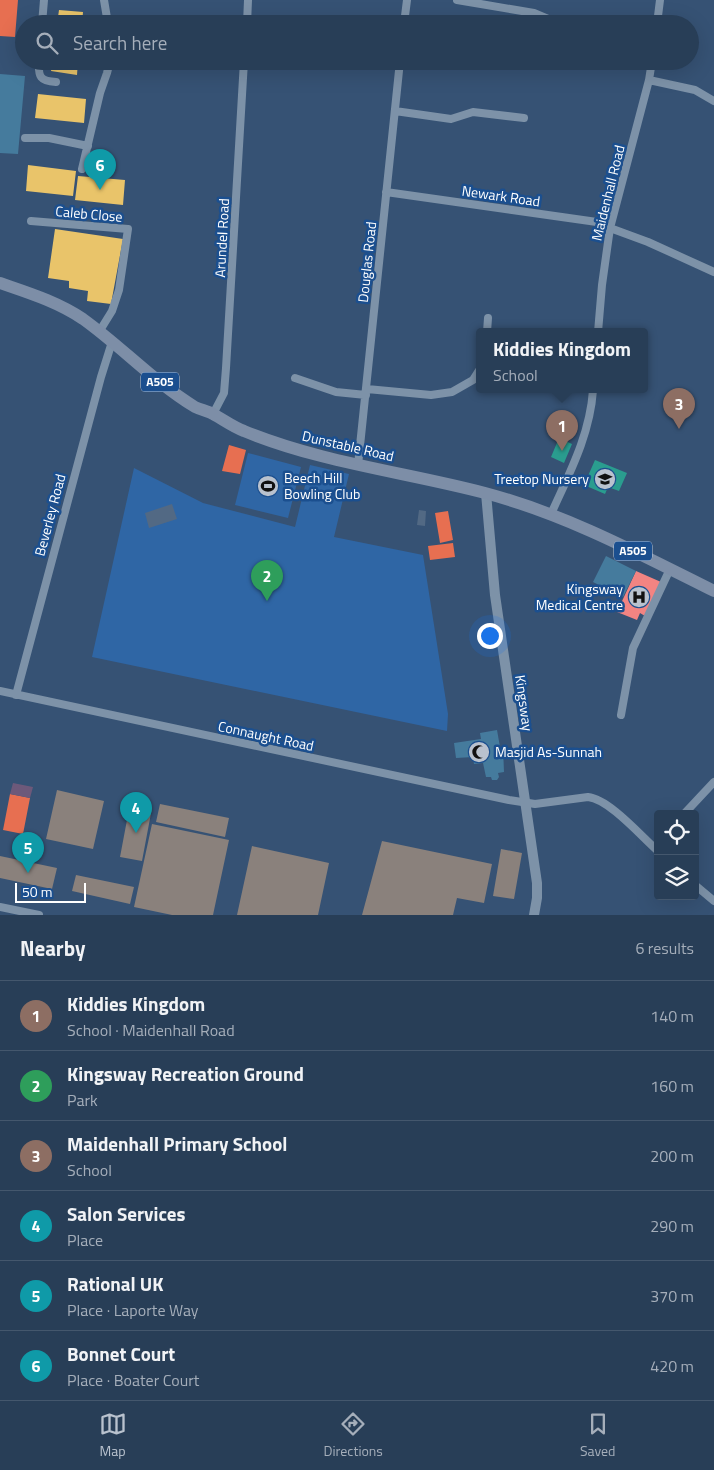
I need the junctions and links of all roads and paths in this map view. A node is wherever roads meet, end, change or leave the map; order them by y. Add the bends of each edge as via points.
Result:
1 (44, 0) edge
2 (104, 0) edge
3 (248, 0) edge
4 (407, 0) edge
5 (457, 0) edge
6 (660, 0) edge
7 (43, 15) edge
8 (106, 15) edge
9 (247, 15) edge
10 (405, 15) edge
11 (539, 15) edge
12 (658, 15) edge
13 (38, 70) edge
14 (108, 70) edge
15 (243, 70) edge
16 (399, 70) edge
17 (651, 70) edge
18 (649, 80) junction
19 (56, 82) dead end
20 (714, 101) edge
21 (395, 111) junction
22 (524, 118) dead end
23 (25, 138) dead end
24 (88, 146) junction
25 (82, 169) dead end
26 (386, 192) junction
27 (30, 221) dead end
28 (611, 226) junction
29 (714, 272) edge
30 (0, 282) edge
31 (488, 318) dead end
32 (487, 328) edge
33 (598, 328) edge
34 (99, 332) junction
35 (112, 342) junction
36 (476, 375) edge
37 (295, 378) dead end
38 (366, 392) junction
39 (593, 393) edge
40 (213, 414) junction
41 (358, 465) junction
42 (486, 493) junction
43 (550, 514) junction
44 (670, 569) junction
45 (714, 591) edge
46 (0, 692) edge
47 (16, 695) junction
48 (621, 715) dead end
49 (714, 782) edge
50 (526, 803) junction
51 (688, 810) edge
52 (654, 845) edge
53 (699, 888) edge
54 (714, 901) edge
55 (0, 907) edge
56 (39, 915) edge
57 (534, 915) edge

1 - 7 street
2 - 8 street
3 - 9 street
4 - 10 street
5 - 11 street
6 - 12 street
13 - 19 street via 40,77
14 - 24 street
15 - 40 street, Arundel Road via 224,392
16 - 21 street, Douglas Road
17 - 18 street, Maidenhall Road
18 - 20 street via 695,90
18 - 28 street, Maidenhall Road
21 - 22 street via 451,119 473,112
21 - 26 street, Douglas Road
23 - 24 street via 49,138
24 - 25 street
26 - 28 street, Newark Road
26 - 38 street, Douglas Road
27 - 34 street, Caleb Close via 128,229 119,290 112,311
28 - 29 street, Newark Road
28 - 33 street, Maidenhall Road
30 - 34 main road, Dunstable Road / A505 via 59,305
31 - 32 street
34 - 35 main road, Dunstable Road / A505
35 - 40 main road, Dunstable Road / A505 via 154,378 197,408
35 - 47 street, Beverley Road
36 - 38 street via 452,392 431,395
37 - 38 street via 336,392
38 - 41 street, Douglas Road
39 - 43 street via 585,436
40 - 41 main road, Dunstable Road / A505 via 246,432
41 - 42 main road, Dunstable Road / A505
42 - 43 main road, Dunstable Road / A505
42 - 50 street, Kingsway via 495,595
43 - 44 main road, Dunstable Road / A505
44 - 45 main road, Dunstable Road / A505
44 - 48 street via 633,648
46 - 47 street, Connaught Road
47 - 50 street, Connaught Road
49 - 51 street
50 - 52 street, Connaught Road via 588,796 595,798 607,804
50 - 57 street, Kingsway via 537,883
53 - 54 street
55 - 56 street

